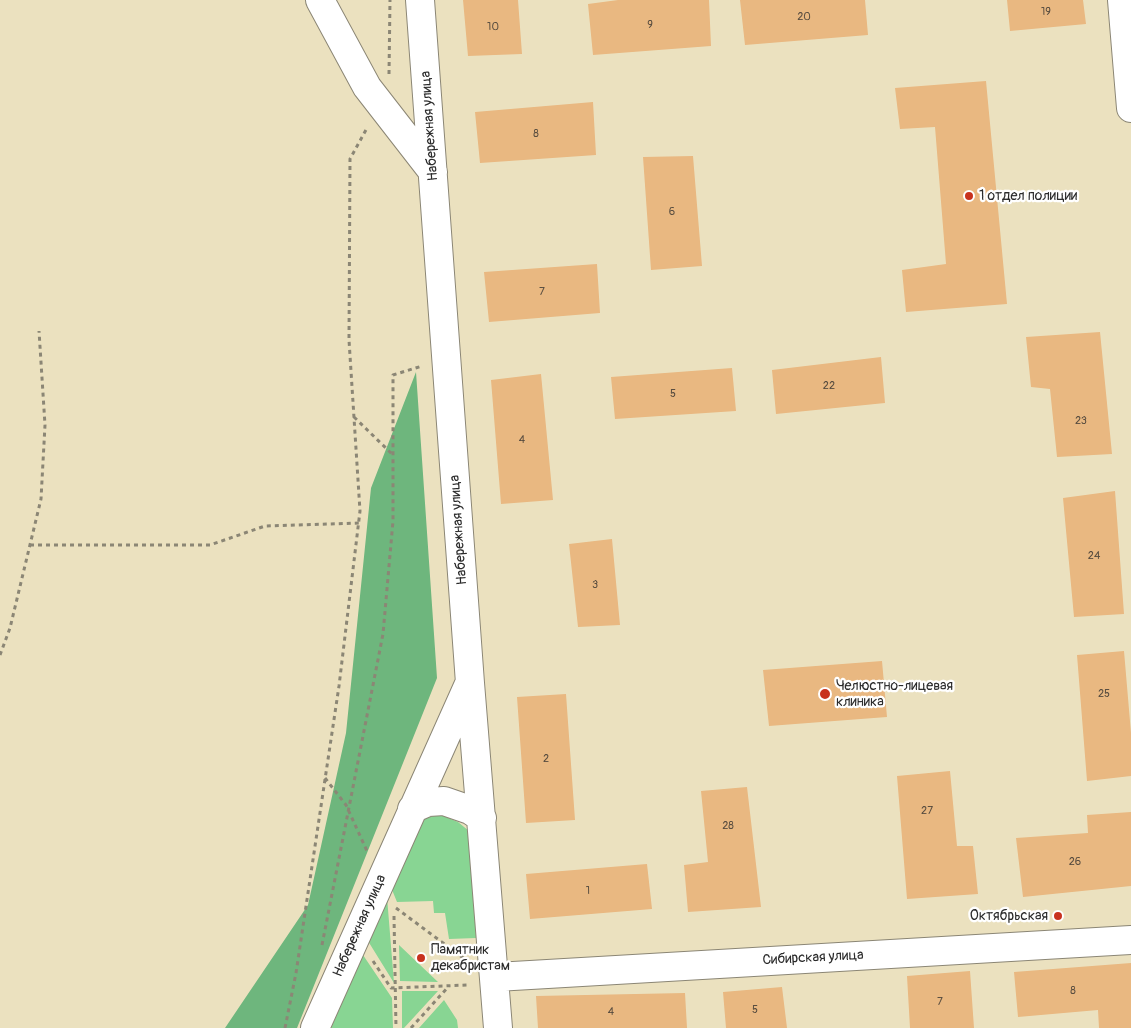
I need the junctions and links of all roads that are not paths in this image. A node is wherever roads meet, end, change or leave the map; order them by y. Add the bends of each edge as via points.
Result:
1 (320, 0) edge
2 (420, 0) edge
3 (1122, 0) edge
4 (1131, 108) edge
5 (433, 172) junction
6 (470, 683) junction
7 (412, 809) junction
8 (482, 818) junction
9 (1131, 940) edge
10 (496, 977) junction
11 (315, 1028) edge
12 (498, 1028) edge

1 - 5 street via 367,87
2 - 5 street, Набережная улица
3 - 4 street
5 - 6 street, Набережная улица
6 - 7 street, Набережная улица
6 - 8 street
7 - 8 street via 428,802 444,801
7 - 11 street, Набережная улица
8 - 10 street
9 - 10 street, Сибирская улица
10 - 12 street

